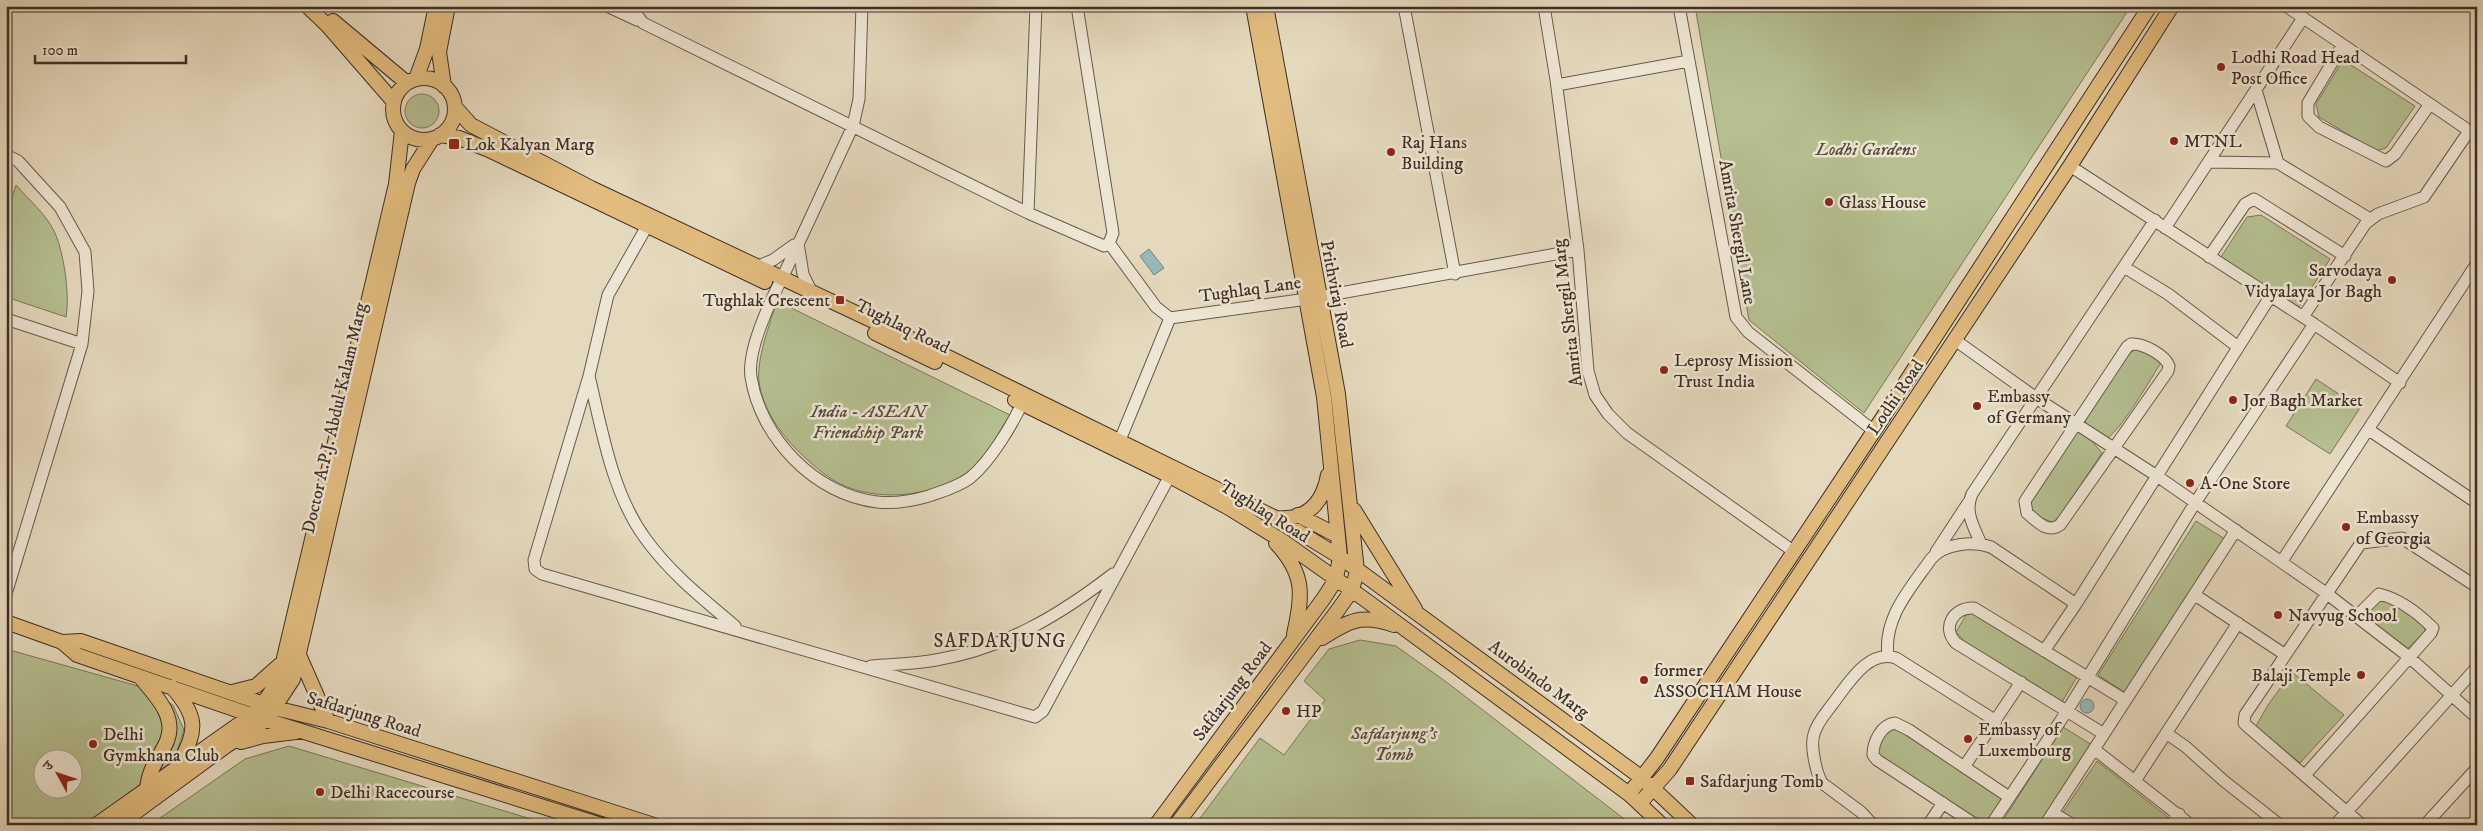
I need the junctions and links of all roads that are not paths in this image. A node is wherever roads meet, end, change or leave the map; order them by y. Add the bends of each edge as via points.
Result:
1 (307, 6) edge
2 (318, 6) edge
3 (436, 6) edge
4 (448, 6) edge
5 (606, 6) edge
6 (630, 6) edge
7 (862, 6) edge
8 (1036, 6) edge
9 (1077, 6) edge
10 (1253, 6) edge
11 (1266, 6) edge
12 (1404, 6) edge
13 (1544, 6) edge
14 (1679, 6) edge
15 (2150, 6) edge
16 (2172, 6) edge
17 (2286, 6) edge
18 (2303, 18) junction
19 (643, 22) junction
20 (435, 39) junction
21 (2342, 46) junction
22 (1689, 61) junction
23 (412, 81) junction
24 (1556, 85) junction
25 (444, 86) junction
26 (2256, 90) junction
27 (394, 102) junction
28 (2430, 104) junction
29 (455, 107) junction
30 (853, 126) junction
31 (402, 131) junction
32 (2473, 134) edge
33 (436, 137) junction
34 (6, 155) edge
35 (2209, 162) junction
36 (2278, 163) junction
37 (2070, 166) junction
38 (1028, 213) junction
39 (2370, 219) junction
40 (2155, 220) junction
41 (648, 222) junction
42 (2165, 228) junction
43 (798, 243) junction
44 (1109, 243) junction
45 (1578, 250) junction
46 (2345, 256) junction
47 (2209, 257) junction
48 (2477, 263) edge
49 (2124, 267) junction
50 (756, 268) junction
51 (1454, 274) junction
52 (779, 284) junction
53 (812, 293) junction
54 (2270, 297) junction
55 (1313, 298) junction
56 (2303, 317) junction
57 (1170, 318) junction
58 (6, 319) edge
59 (2314, 324) junction
60 (1955, 340) junction
61 (82, 344) junction
62 (2238, 347) junction
63 (589, 376) junction
64 (2400, 383) junction
65 (2036, 398) junction
66 (1024, 400) junction
67 (2075, 424) junction
68 (2369, 430) junction
69 (1874, 431) junction
70 (1120, 440) junction
71 (2112, 448) junction
72 (1329, 462) junction
73 (1172, 472) junction
74 (2156, 476) junction
75 (1968, 503) junction
76 (2195, 503) junction
77 (2477, 503) edge
78 (1351, 505) junction
79 (1298, 515) junction
80 (1276, 518) junction
81 (2236, 530) junction
82 (1266, 532) junction
83 (1338, 536) junction
84 (1982, 544) junction
85 (1793, 551) junction
86 (1936, 554) junction
87 (1340, 557) junction
88 (2282, 561) junction
89 (1357, 571) junction
90 (1117, 572) junction
91 (1336, 579) junction
92 (2477, 588) edge
93 (1352, 590) junction
94 (2326, 593) junction
95 (6, 594) edge
96 (2195, 595) junction
97 (2076, 604) junction
98 (1419, 614) junction
99 (2357, 616) junction
100 (6, 622) edge
101 (2238, 624) junction
102 (1402, 627) junction
103 (298, 628) junction
104 (739, 629) junction
105 (1293, 640) junction
106 (62, 642) junction
107 (1314, 643) junction
108 (2044, 651) junction
109 (299, 654) junction
110 (2284, 654) junction
111 (1888, 656) junction
112 (2409, 657) junction
113 (283, 662) junction
114 (865, 667) junction
115 (2477, 667) edge
116 (2088, 676) junction
117 (140, 677) junction
118 (2021, 682) junction
119 (172, 687) junction
120 (231, 692) junction
121 (2451, 696) junction
122 (2125, 700) junction
123 (270, 705) junction
124 (2067, 710) junction
125 (252, 714) junction
126 (1236, 716) junction
127 (2477, 718) edge
128 (266, 720) junction
129 (328, 721) junction
130 (1996, 721) junction
131 (1250, 727) junction
132 (302, 732) junction
133 (2166, 733) junction
134 (2104, 734) junction
135 (226, 746) junction
136 (2094, 750) junction
137 (1964, 767) junction
138 (176, 768) junction
139 (2477, 768) edge
140 (2305, 775) junction
141 (1642, 778) junction
142 (2136, 781) junction
143 (147, 787) junction
144 (1654, 788) junction
145 (1628, 794) junction
146 (2009, 797) junction
147 (1640, 803) junction
148 (1943, 803) junction
149 (2347, 811) junction
150 (2053, 813) junction
151 (2179, 814) junction
152 (96, 825) edge
153 (118, 825) edge
154 (601, 825) edge
155 (654, 825) edge
156 (1156, 825) edge
157 (1176, 825) edge
158 (1662, 825) edge
159 (1692, 825) edge
160 (1873, 825) edge
161 (1928, 825) edge
162 (1976, 825) edge
163 (1990, 825) edge
164 (2045, 825) edge
165 (2072, 825) edge
166 (2171, 825) edge
167 (2191, 825) edge
168 (2280, 825) edge
169 (2335, 825) edge
170 (2362, 825) edge
171 (2425, 825) edge

1 - 27 main road
2 - 23 main road via 365,49
3 - 20 main road
4 - 20 main road
5 - 19 street
6 - 19 street
7 - 30 street via 859,100
8 - 38 street
9 - 44 street via 1113,233
10 - 55 main road, Prithviraj Road
11 - 55 main road, Prithviraj Road
12 - 51 street
13 - 24 street, Amrita Shergil Marg
14 - 22 street, Amrita Shergil Lane
15 - 69 main road, Lodhi Road
16 - 37 main road, Lodhi Road
17 - 18 street
18 - 21 street
18 - 26 street
19 - 30 street
20 - 23 main road
20 - 25 main road
21 - 28 street
21 - 28 street via 2308,103 2308,116 2319,127 2386,161 2395,154
22 - 24 street
22 - 69 street, Amrita Shergil Lane via 1736,317 1748,332
23 - 25 main road via 430,79
23 - 27 main road via 399,91
24 - 45 street, Amrita Shergil Marg
25 - 29 main road via 450,92
26 - 35 street
26 - 36 street
27 - 31 main road via 393,114
28 - 32 street
29 - 33 main road via 450,125
29 - 41 main road, Tughlaq Road via 471,125
30 - 38 street
30 - 43 street
31 - 33 main road via 414,139
31 - 103 main road, Doctor A.P.J. Abdul Kalam Marg via 396,184
32 - 39 street via 2424,197
33 - 41 main road, Tughlaq Road via 459,138 489,150
33 - 103 main road, Doctor A.P.J. Abdul Kalam Marg via 413,169 408,184
34 - 61 street via 18,161 60,206 85,252 88,291
35 - 36 street
35 - 42 street
36 - 39 street
37 - 40 street
37 - 60 main road, Lodhi Road
38 - 44 street via 1098,244 1104,246
39 - 46 street
40 - 42 street
40 - 49 street
41 - 50 main road, Tughlaq Road
41 - 52 main road, Tughlaq Road
41 - 63 street via 608,295
42 - 47 street
43 - 50 street
43 - 52 street
43 - 53 street via 803,274
44 - 57 street via 1156,307
45 - 51 street, Tughlaq Lane
45 - 85 street, Amrita Shergil Marg via 1588,371 1595,395 1608,414 1627,433
46 - 47 street via 2254,199 2245,204
46 - 56 street
47 - 54 street
48 - 64 street
49 - 62 street via 2168,294
49 - 65 street
50 - 52 main road, Tughlaq Road
51 - 55 street, Tughlaq Lane
52 - 53 main road, Tughlaq Road
52 - 66 main road, Tughlaq Road
52 - 66 street via 756,338 751,375 759,405 773,435 795,460 821,481 848,495 876,502 907,502 952,489 970,478 988,459
53 - 66 main road, Tughlaq Road
54 - 56 street
54 - 62 street
55 - 57 street, Tughlaq Lane
55 - 72 main road, Prithviraj Road
55 - 78 main road, Prithviraj Road via 1338,394
56 - 59 street
57 - 70 street
58 - 61 street
59 - 64 street
59 - 76 street
60 - 65 street
60 - 144 main road, Lodhi Road via 1670,769
61 - 95 street
62 - 74 street
63 - 104 street via 613,469 627,506 644,537 687,586
63 - 104 street via 534,560 535,569 542,574
64 - 68 street
65 - 67 street
65 - 75 street
66 - 70 main road, Tughlaq Road
66 - 73 main road, Tughlaq Road
67 - 71 street
67 - 71 street via 2025,502 2027,513 2046,528 2060,525
67 - 71 street via 2131,344 2139,344 2164,358 2168,371
68 - 77 street
68 - 88 street
69 - 85 main road, Lodhi Road
70 - 73 main road, Tughlaq Road
71 - 74 street
72 - 79 main road via 1326,486 1319,503
72 - 83 main road, Prithviraj Road
73 - 80 main road, Tughlaq Road
73 - 82 main road, Tughlaq Road
73 - 90 street
74 - 76 street
74 - 97 street
75 - 84 street via 1970,520
75 - 86 street
76 - 81 street
76 - 116 street
78 - 89 main road, Prithviraj Road
78 - 98 main road
79 - 80 main road
79 - 83 main road
80 - 87 main road, Tughlaq Road
81 - 88 street
81 - 96 street
82 - 91 main road, Tughlaq Road
82 - 105 main road via 1288,556 1300,582 1300,609
83 - 87 main road, Prithviraj Road
84 - 86 street via 1948,548
84 - 97 street via 2000,552
85 - 141 main road, Lodhi Road
86 - 111 street via 1894,616 1886,640
87 - 89 main road, Tughlaq Road
87 - 91 main road, Prithviraj Road
88 - 94 street
89 - 93 main road, Prithviraj Road
89 - 98 main road, Aurobindo Marg
90 - 114 street via 1042,623 1003,642 936,660
90 - 114 street via 1039,715 1031,716
91 - 93 main road, Tughlaq Road
91 - 105 main road, Safdarjung Road
92 - 94 street via 2398,536 2359,544
93 - 102 main road
93 - 107 main road, Safdarjung Road
94 - 99 street
94 - 110 street
96 - 101 street
96 - 122 street
97 - 108 street
98 - 141 main road, Aurobindo Marg
99 - 112 street
99 - 112 street via 2379,594 2391,597 2422,617 2433,628
100 - 106 main road, Safdarjung Road
101 - 110 street
101 - 133 street
102 - 107 main road via 1380,620 1360,619
102 - 145 main road
103 - 109 main road, Doctor A.P.J. Abdul Kalam Marg
103 - 113 main road, Doctor A.P.J. Abdul Kalam Marg
104 - 114 street
105 - 126 main road, Safdarjung Road
106 - 117 main road, Safdarjung Road via 76,655
106 - 120 main road, Safdarjung Road via 81,641
107 - 131 main road, Safdarjung Road
108 - 116 street
108 - 118 street via 1974,608 1958,610 1948,628 1956,643
109 - 123 main road, Doctor A.P.J. Abdul Kalam Marg via 293,679
109 - 129 main road
110 - 140 street via 2245,715 2244,723
111 - 130 street via 1942,685
111 - 160 street via 1856,674 1818,724 1812,741 1822,783
112 - 121 street
112 - 140 street
113 - 120 main road via 256,686
113 - 123 main road, Doctor A.P.J. Abdul Kalam Marg
115 - 121 street
116 - 122 street
116 - 124 street
117 - 119 main road, Safdarjung Road
117 - 143 main road via 160,701 168,715 170,729 167,742 151,767
118 - 124 street
118 - 130 street
119 - 125 main road, Safdarjung Road
119 - 138 main road via 183,699 193,722 193,734
120 - 123 main road, Safdarjung Road
121 - 127 street
121 - 149 street
122 - 134 street
123 - 125 main road
123 - 128 main road
123 - 129 main road, Safdarjung Road
124 - 134 street
124 - 146 street
125 - 128 main road, Safdarjung Road
125 - 138 main road
126 - 131 main road
126 - 156 main road, Safdarjung Road
128 - 132 main road, Safdarjung Road
128 - 135 main road
129 - 155 main road, Safdarjung Road
130 - 137 street
131 - 157 main road, Safdarjung Road
132 - 135 main road via 263,736
132 - 154 main road, Safdarjung Road
133 - 142 street
133 - 168 street
134 - 136 street
135 - 153 main road
136 - 142 street
136 - 150 street
137 - 146 street
137 - 148 street via 1895,722 1884,728 1875,742 1873,755 1877,760
138 - 143 main road
139 - 171 street
140 - 149 street
141 - 144 main road, Aurobindo Marg
141 - 145 main road, Lodhi Road
142 - 151 street
143 - 152 main road
144 - 147 main road, Lodhi Road
144 - 159 main road, Aurobindo Marg
145 - 147 main road
146 - 163 street
147 - 158 main road
148 - 161 street
148 - 162 street
149 - 169 street
149 - 170 street
150 - 164 street
150 - 165 street
151 - 166 street
151 - 167 street

